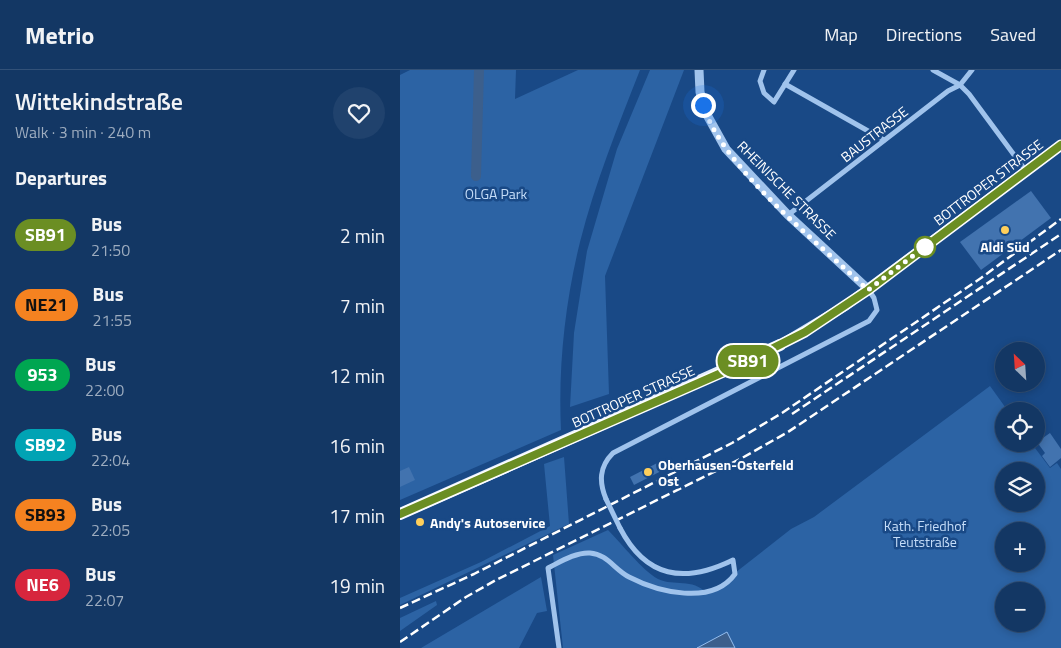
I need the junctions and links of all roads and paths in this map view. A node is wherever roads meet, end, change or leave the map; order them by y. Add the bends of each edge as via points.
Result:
1 (699, 70) edge
2 (764, 70) edge
3 (794, 70) edge
4 (933, 70) edge
5 (972, 70) edge
6 (785, 84) junction
7 (960, 85) junction
8 (884, 140) junction
9 (1061, 145) edge
10 (1027, 171) junction
11 (788, 215) junction
12 (868, 290) junction
13 (780, 345) joint
14 (400, 514) edge
15 (559, 648) edge

1 - 11 street, RHEINISCHE STRASSE via 703,105 717,136 736,162
2 - 6 street via 760,81 764,93 774,102
3 - 6 street
4 - 7 street
5 - 7 street, BAUSTRASSE
6 - 8 street
7 - 8 street, BAUSTRASSE
7 - 10 street
8 - 11 street, BAUSTRASSE
9 - 10 main road, BOTTROPER STRASSE
10 - 12 main road, BOTTROPER STRASSE
11 - 12 street, RHEINISCHE STRASSE
12 - 13 main road, BOTTROPER STRASSE
12 - 15 street, bridge via 877,310 869,321 613,453 606,461 601,473 602,490 628,543 641,559 668,572 696,574 732,560 736,571 719,588 704,592 676,592 645,585 605,558 591,553 548,568
13 - 14 main road, BOTTROPER STRASSE

